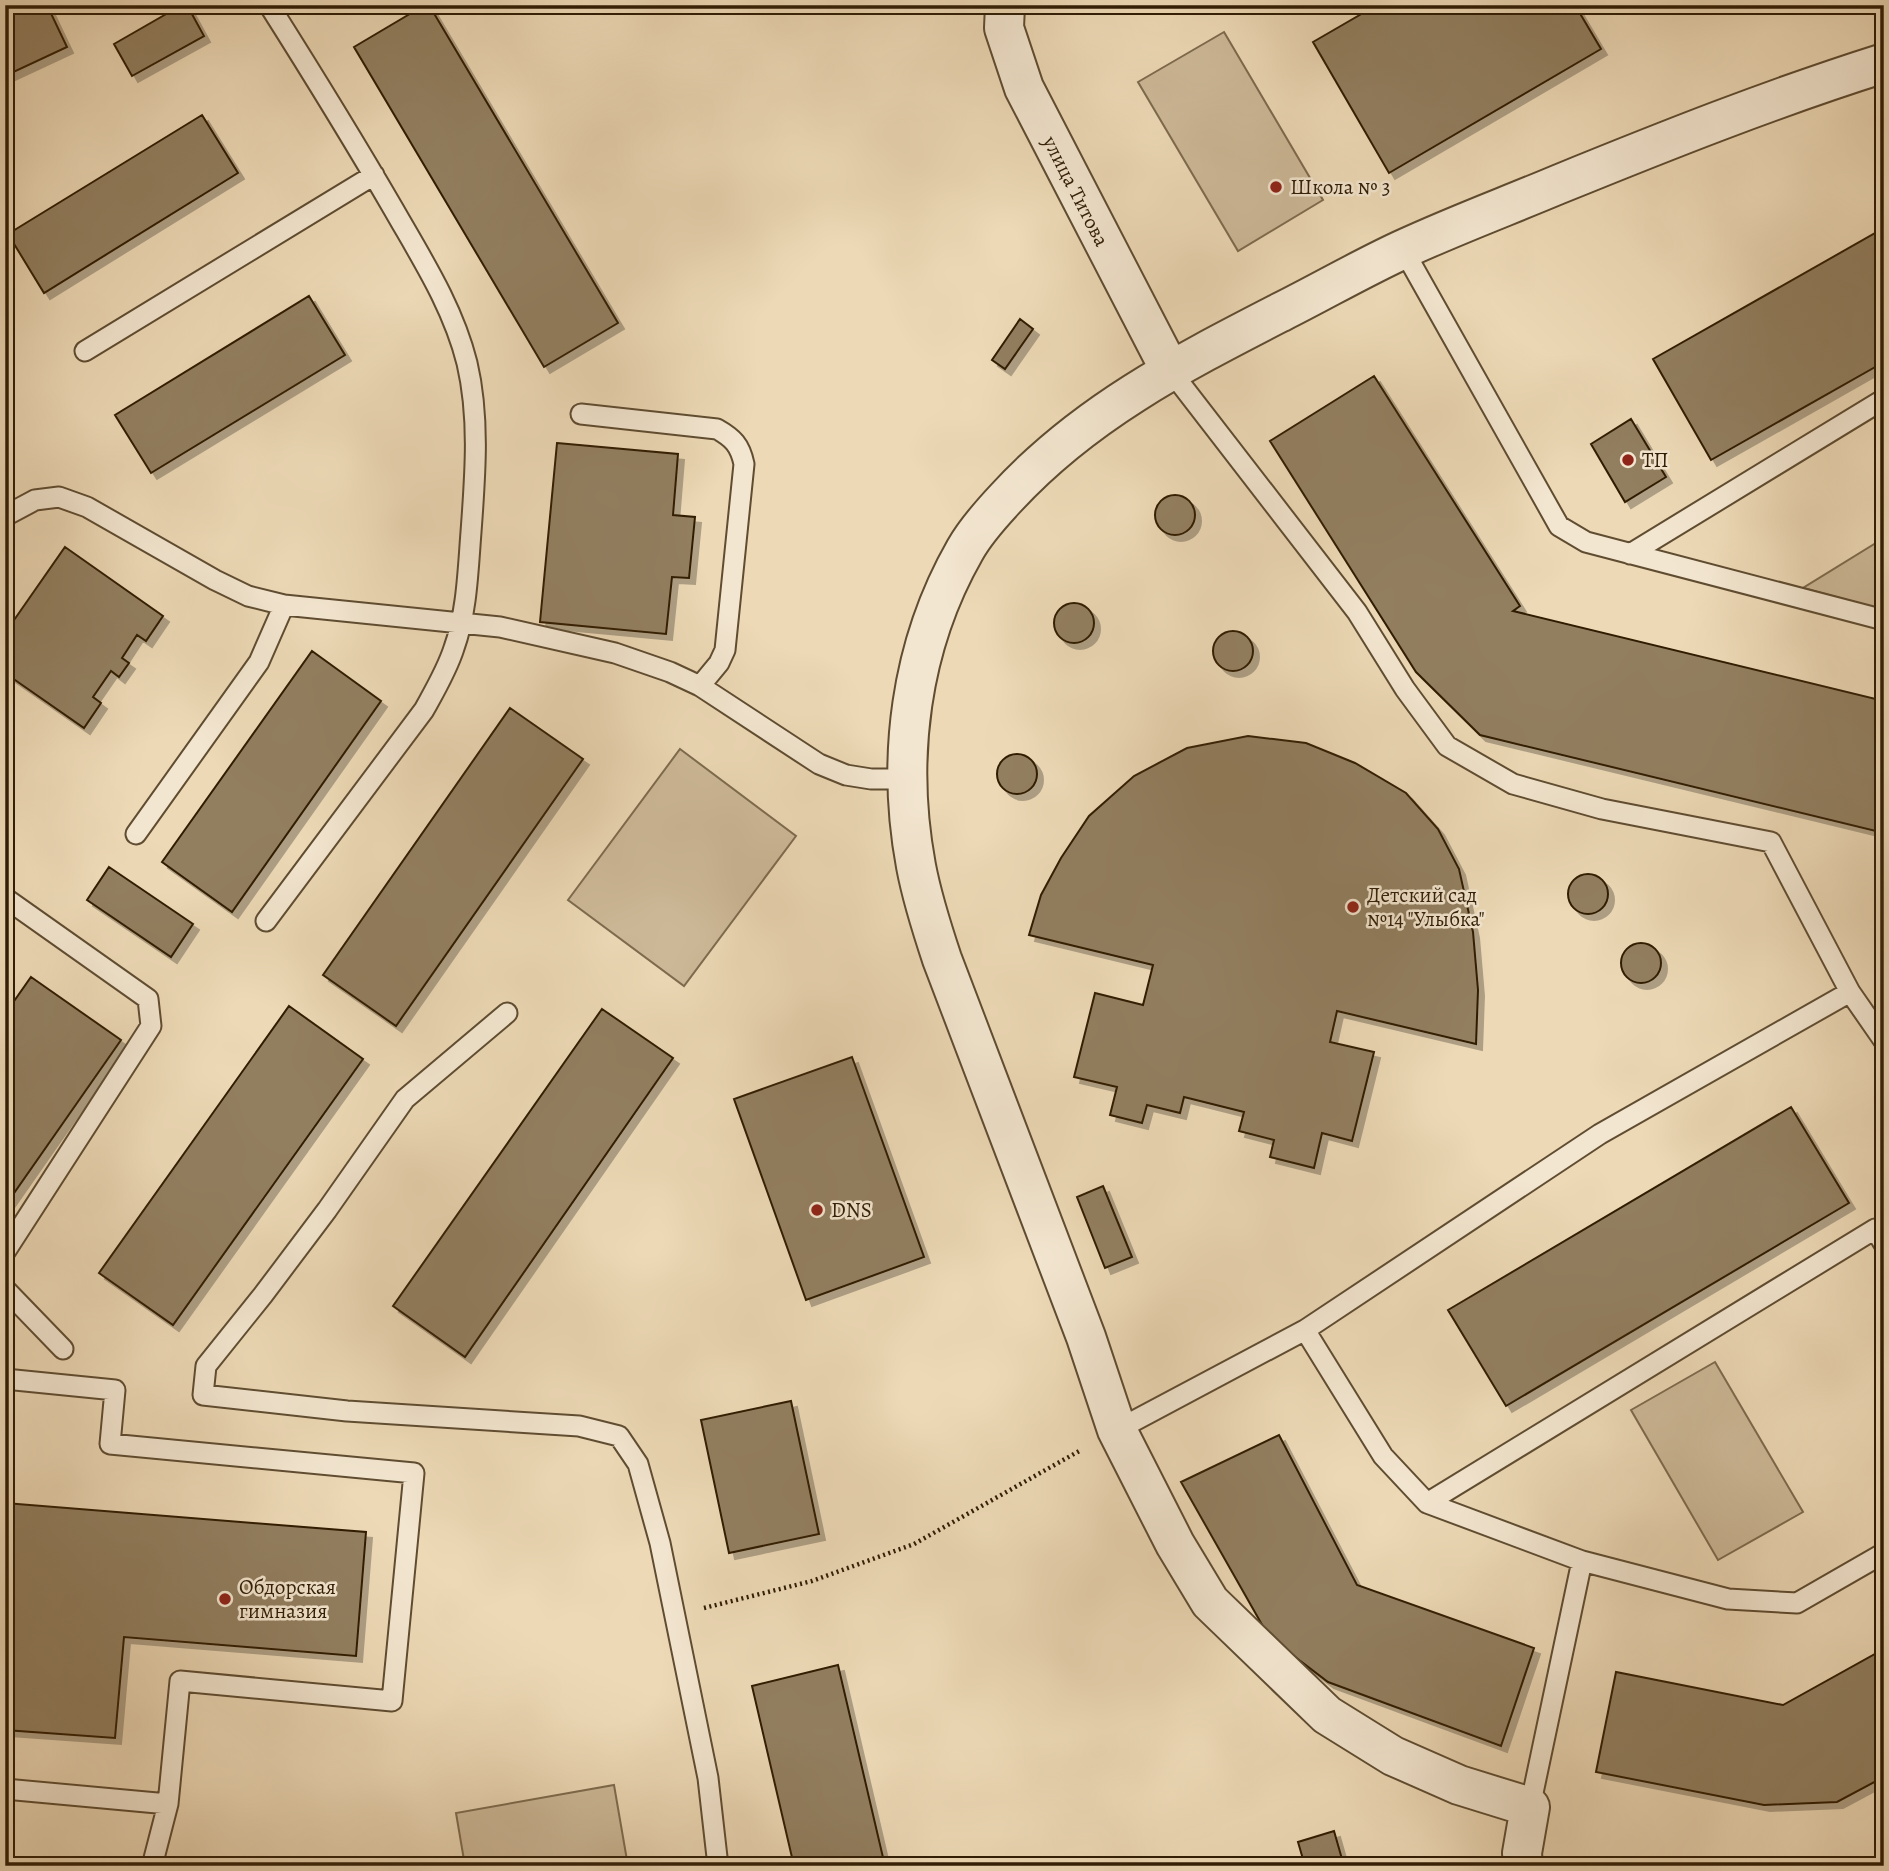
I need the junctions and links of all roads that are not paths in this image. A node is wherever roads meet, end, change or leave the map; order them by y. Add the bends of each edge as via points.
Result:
1 (269, 5) edge
2 (1005, 5) edge
3 (1884, 63) edge
4 (374, 175) junction
5 (1403, 249) junction
6 (85, 351) dead end
7 (1170, 370) junction
8 (1884, 399) edge
9 (581, 414) dead end
10 (5, 516) edge
11 (1630, 554) junction
12 (284, 605) junction
13 (1884, 620) edge
14 (461, 622) junction
15 (700, 687) junction
16 (908, 779) junction
17 (136, 834) dead end
18 (5, 898) edge
19 (266, 921) dead end
20 (1850, 992) junction
21 (507, 1013) dead end
22 (1884, 1041) edge
23 (1884, 1244) edge
24 (5, 1252) edge
25 (5, 1289) edge
26 (1305, 1330) junction
27 (64, 1349) dead end
28 (5, 1379) edge
29 (1116, 1430) junction
30 (1427, 1503) junction
31 (1884, 1553) edge
32 (1582, 1561) junction
33 (5, 1788) edge
34 (168, 1804) junction
35 (1530, 1807) junction
36 (152, 1866) edge
37 (718, 1866) edge
38 (1523, 1866) edge

1 - 4 lane
2 - 7 street, улица Титова via 1004,28 1024,88
3 - 5 street via 1650,147
4 - 6 lane
4 - 14 lane via 437,284 467,364 475,447
5 - 7 street
5 - 11 lane via 1559,526 1586,542
7 - 16 street via 1114,405 1032,470 966,547 924,645 912,705
7 - 20 lane via 1357,612 1447,746 1513,784 1602,809 1771,842
8 - 11 lane
9 - 15 lane via 717,429 731,436 741,449 744,464 725,650
10 - 12 lane via 35,500 59,497 87,507 248,596
11 - 13 lane
12 - 14 lane
12 - 17 lane via 259,662
14 - 15 lane via 615,653
14 - 19 lane via 442,679 424,710
15 - 16 lane via 819,764 846,775
16 - 29 street via 925,908 1086,1337
18 - 24 lane via 148,999 152,1026
20 - 22 lane
20 - 26 lane via 1600,1134
21 - 37 lane via 405,1099 263,1296 206,1366 203,1395 347,1411 579,1426 619,1436 638,1464 676,1615 708,1778
23 - 30 lane via 1875,1229
25 - 27 lane
26 - 29 lane
26 - 30 lane via 1383,1456
28 - 34 lane via 115,1390 110,1444 414,1473 392,1701 180,1681
29 - 35 street via 1210,1602 1327,1715 1393,1756 1459,1785
30 - 32 lane
31 - 32 lane via 1797,1604 1728,1599
32 - 35 lane
33 - 34 lane
34 - 36 lane
35 - 38 street

